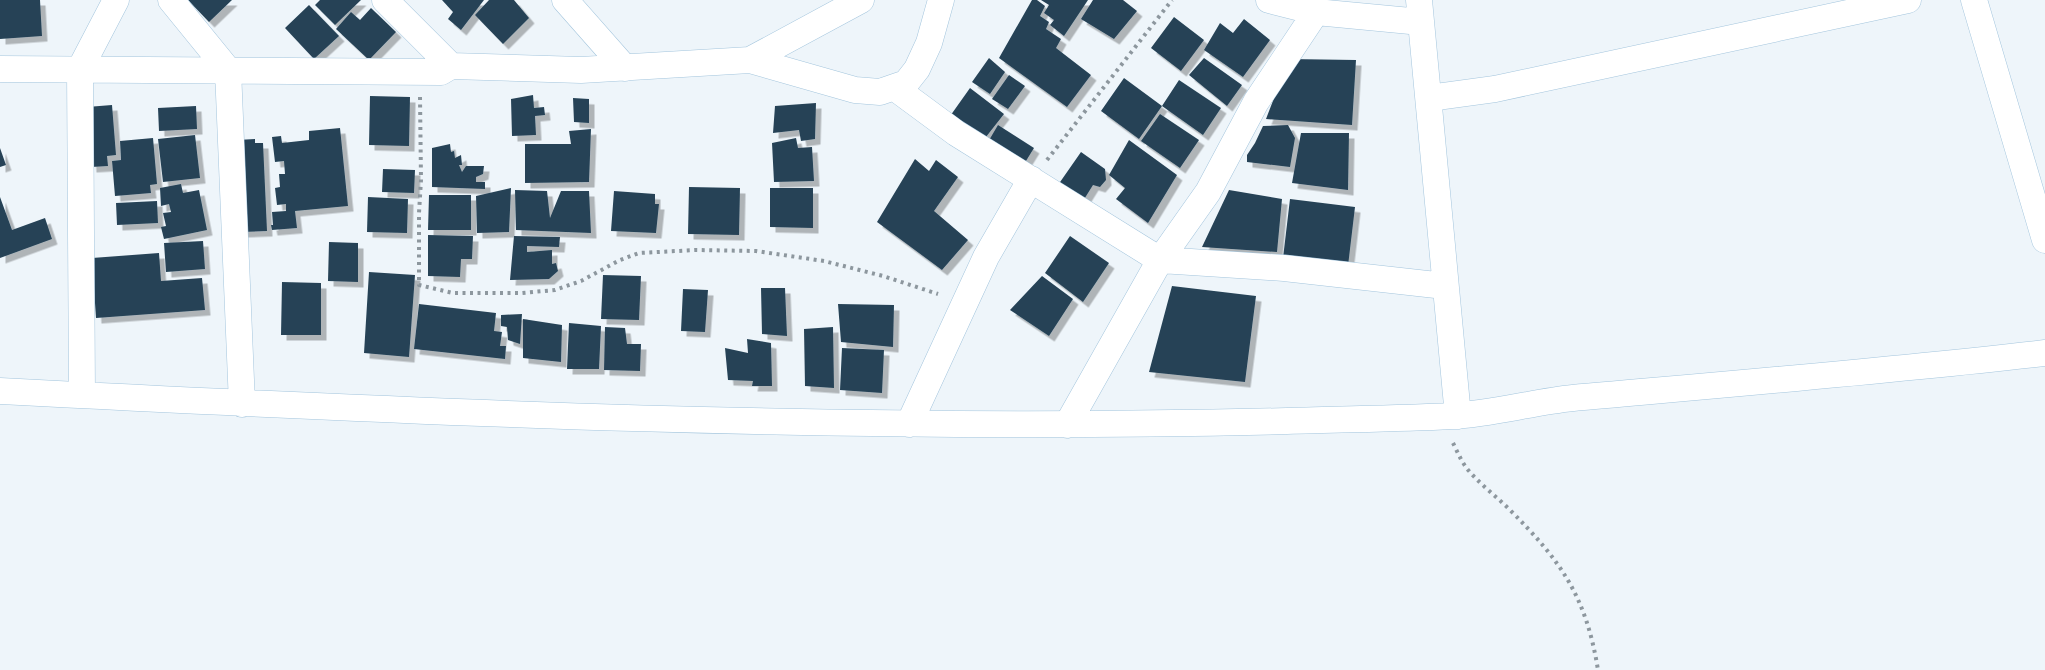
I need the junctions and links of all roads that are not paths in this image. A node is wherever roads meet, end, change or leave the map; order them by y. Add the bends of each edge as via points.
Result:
1 (116, 0) edge
2 (171, 0) edge
3 (385, 0) edge
4 (565, 0) edge
5 (861, 0) edge
6 (941, 0) edge
7 (1269, 0) edge
8 (1908, 0) edge
9 (1974, 0) edge
10 (1420, 11) edge
11 (1316, 12) junction
12 (750, 60) junction
13 (625, 68) junction
14 (0, 69) edge
15 (80, 69) junction
16 (446, 69) junction
17 (228, 70) junction
18 (895, 88) junction
19 (1429, 98) junction
20 (1031, 179) junction
21 (2045, 240) edge
22 (1160, 260) junction
23 (1445, 286) junction
24 (2045, 353) edge
25 (0, 391) edge
26 (82, 395) junction
27 (242, 404) junction
28 (1452, 416) junction
29 (909, 424) junction
30 (1067, 425) junction

1 - 15 street
2 - 17 street
3 - 16 street
4 - 13 street
5 - 12 street
6 - 18 street via 917,69 906,83
7 - 11 street
8 - 19 street via 1495,89
9 - 21 street
10 - 11 street
10 - 19 street
11 - 22 street via 1256,102 1208,192
12 - 13 street
12 - 18 street via 855,90 880,92
13 - 16 street
14 - 15 street
15 - 17 street
15 - 26 street
16 - 17 street
17 - 27 street
18 - 20 street via 956,133
19 - 23 street
20 - 22 street
20 - 29 street via 986,257
22 - 23 street via 1284,268
22 - 30 street
23 - 28 street
24 - 28 street via 1565,399
25 - 26 street
26 - 27 street
27 - 29 street via 699,421
28 - 30 street
29 - 30 street

